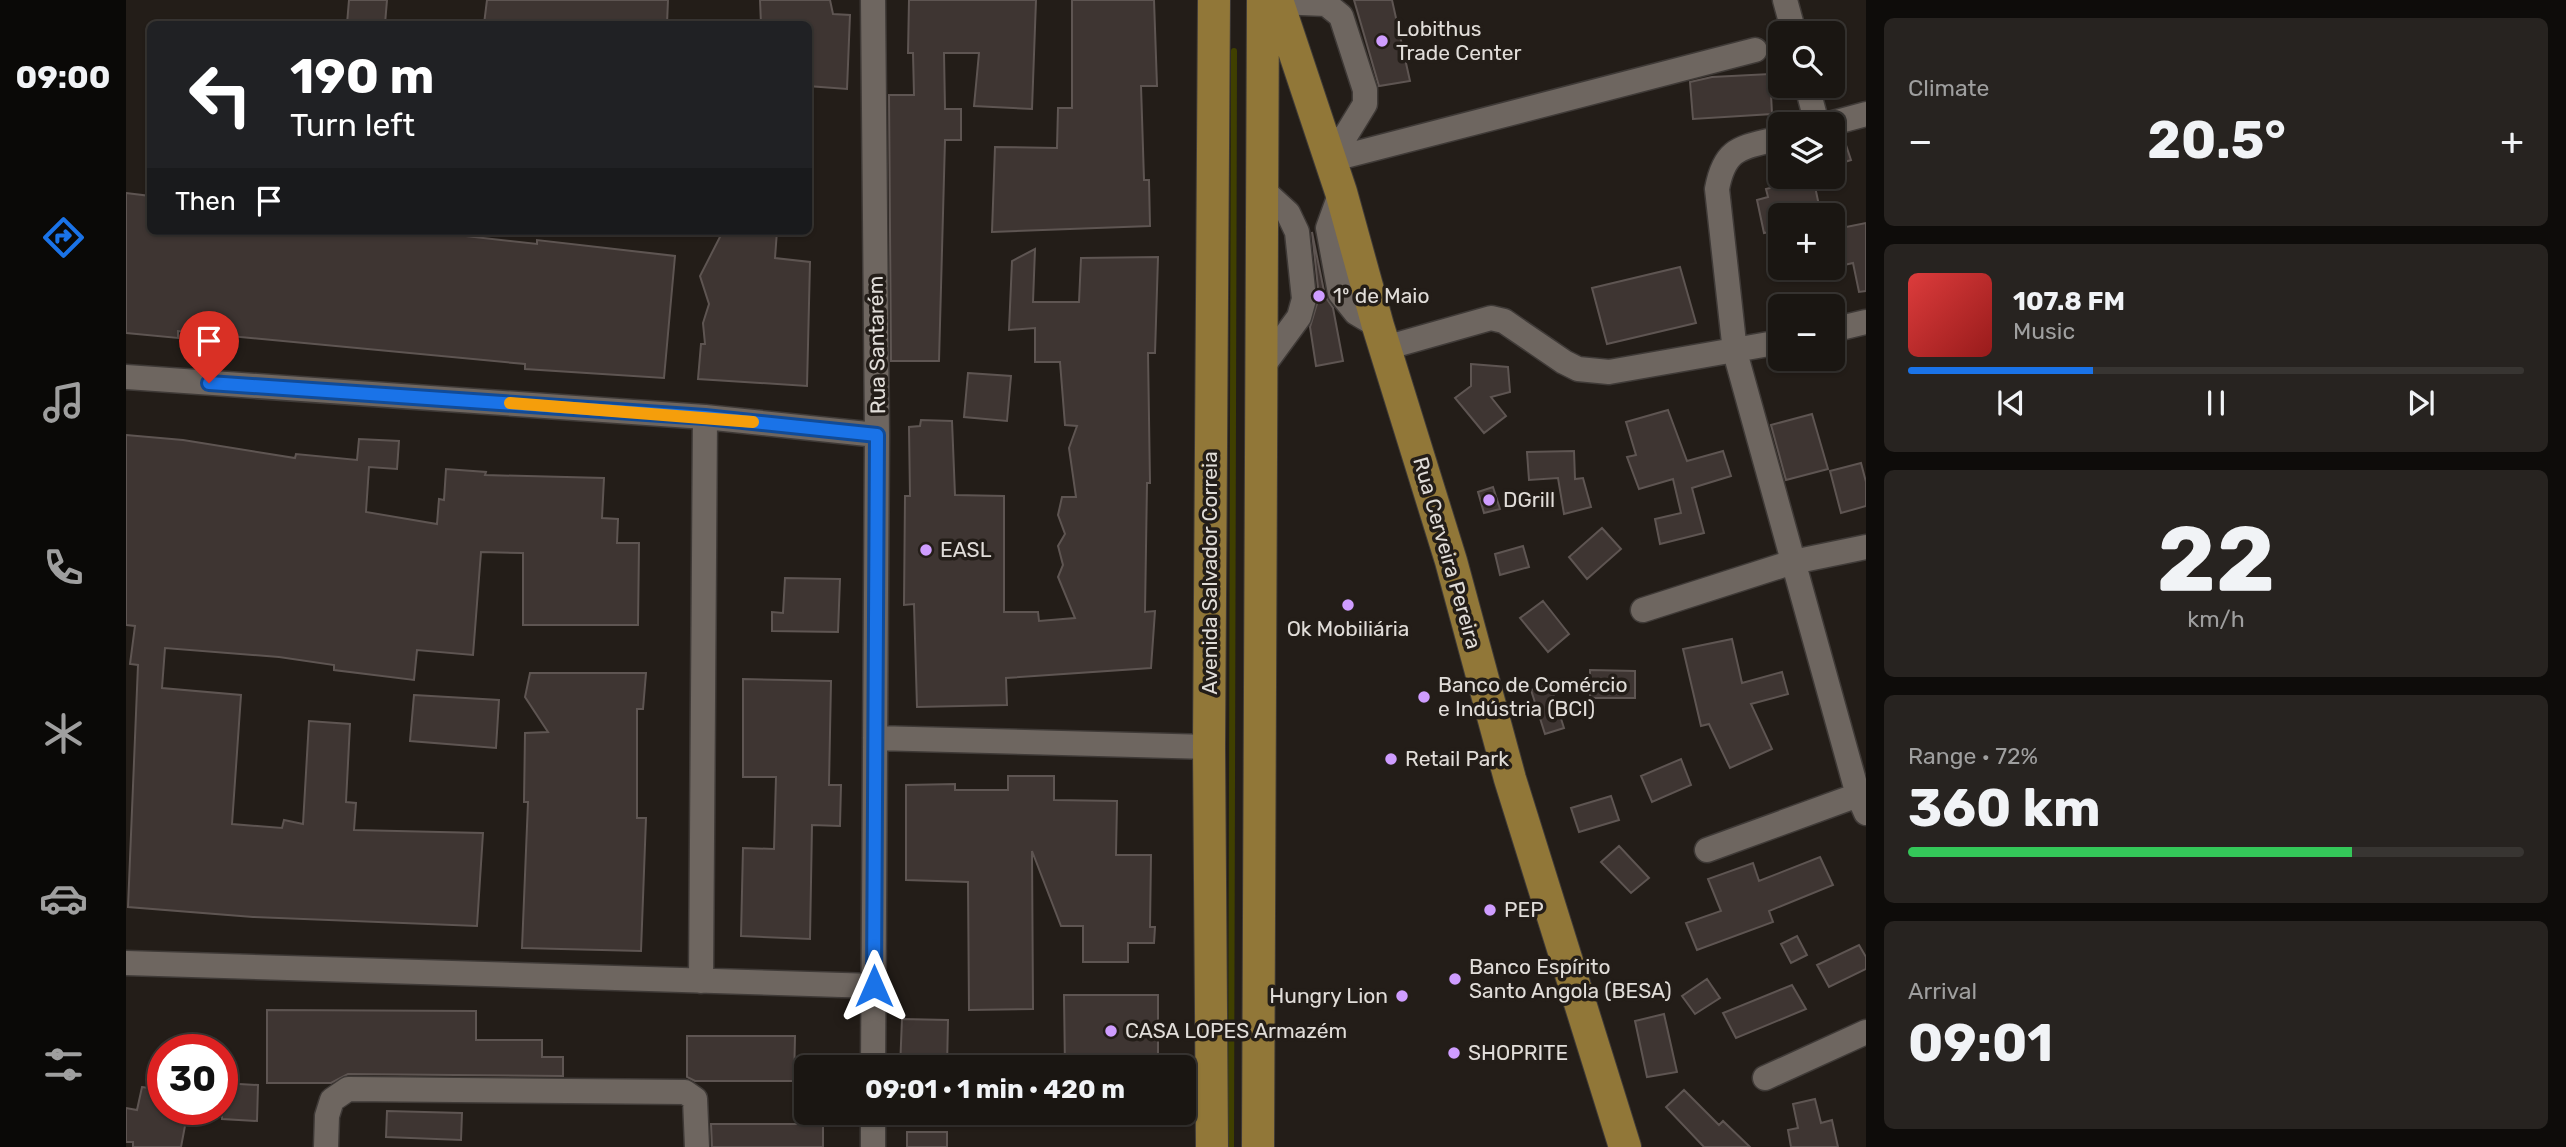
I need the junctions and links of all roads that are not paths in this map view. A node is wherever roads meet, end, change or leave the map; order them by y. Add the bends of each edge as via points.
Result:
1 (873, 0) edge
2 (1214, 0) edge
3 (1785, 0) edge
4 (1273, 1) edge
5 (1791, 21) edge
6 (1755, 50) dead end
7 (1866, 114) edge
8 (1845, 120) edge
9 (1768, 141) edge
10 (1329, 154) junction
11 (1264, 191) junction
12 (1866, 322) edge
13 (1845, 327) edge
14 (1382, 337) junction
15 (1768, 345) edge
16 (1735, 352) junction
17 (1263, 366) junction
18 (126, 377) edge
19 (705, 417) junction
20 (877, 435) junction
21 (1866, 547) edge
22 (1793, 562) junction
23 (1643, 610) dead end
24 (875, 738) junction
25 (1209, 747) junction
26 (1862, 804) edge
27 (1707, 850) dead end
28 (126, 963) edge
29 (701, 981) junction
30 (874, 986) junction
31 (1866, 1032) edge
32 (873, 1055) edge
33 (1765, 1078) dead end
34 (873, 1125) edge
35 (326, 1147) edge
36 (697, 1147) edge
37 (873, 1147) edge
38 (1212, 1147) edge
39 (1258, 1147) edge
40 (1625, 1147) edge

1 - 20 street, Rua Santarém
2 - 25 main road, Avenida Salvador Correia
3 - 5 street
4 - 10 main road, Rua Cerveira Pereira
4 - 10 street via 1326,4 1340,16 1365,104
4 - 11 main road
6 - 10 street
7 - 8 street
9 - 16 street via 1733,150 1721,166 1717,189
10 - 14 main road, Rua Cerveira Pereira
11 - 17 main road
11 - 17 street via 1287,213 1297,232 1304,299 1299,317
12 - 13 street
14 - 16 street via 1491,318 1504,321 1578,369 1609,372
14 - 40 main road, Rua Cerveira Pereira via 1451,561 1510,779
15 - 16 street
16 - 22 street
17 - 39 main road
18 - 19 street
19 - 20 street
19 - 29 street
20 - 24 street, Rua Santarém
21 - 22 street
22 - 23 street
22 - 26 street
24 - 25 street
24 - 30 street, Rua Santarém
25 - 38 main road, Avenida Salvador Correia
26 - 27 street
28 - 29 street
29 - 30 street
30 - 32 street, Rua Santarém
31 - 33 street
34 - 37 street
35 - 36 street via 332,1100 348,1089 685,1092 695,1099

